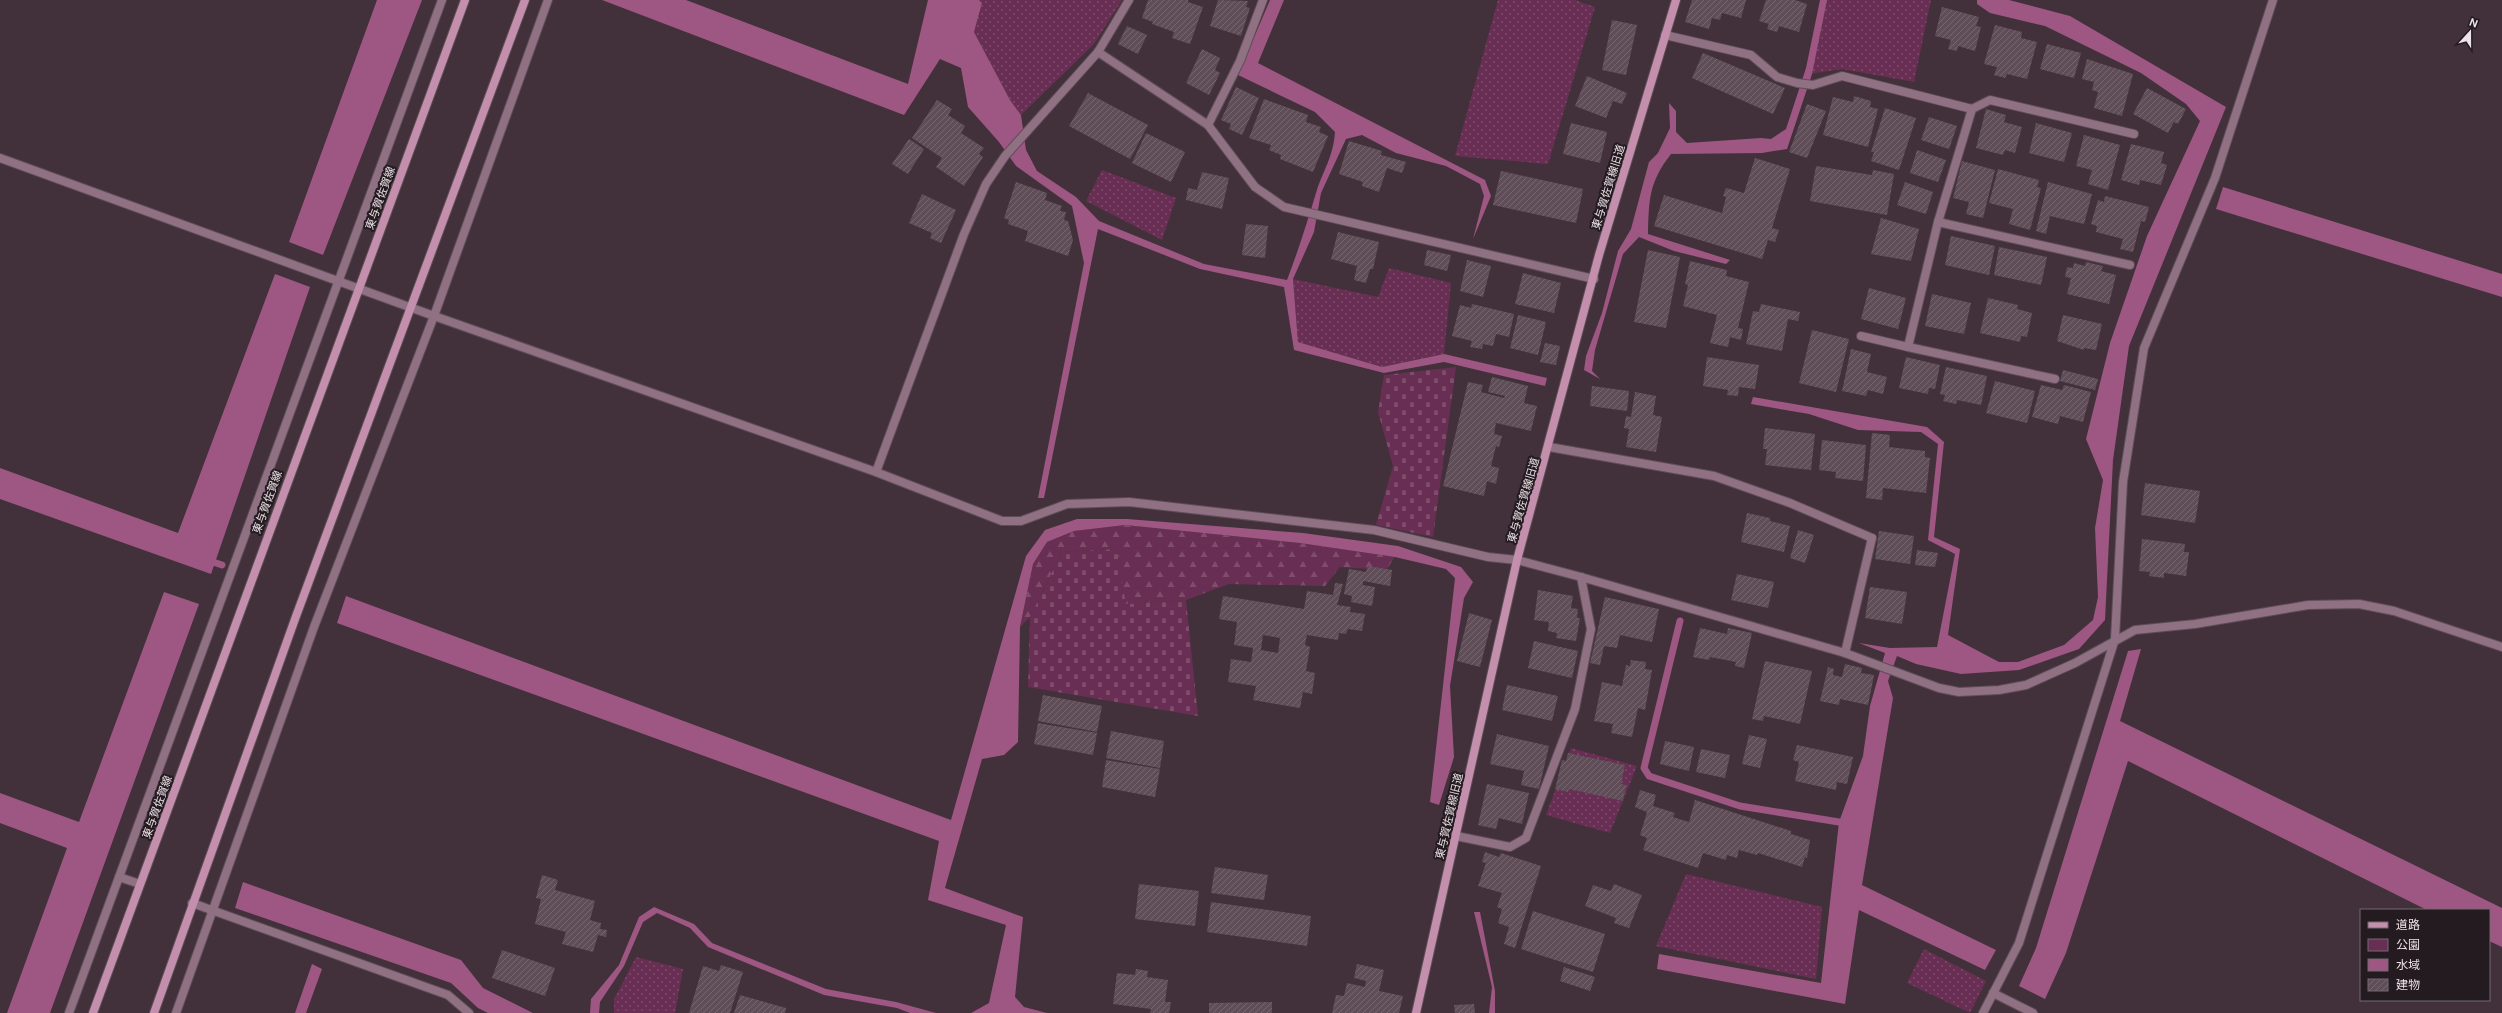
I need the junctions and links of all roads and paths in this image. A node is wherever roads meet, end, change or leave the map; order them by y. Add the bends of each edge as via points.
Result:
1 (442, 0) edge
2 (465, 0) edge
3 (525, 0) edge
4 (548, 0) edge
5 (1129, 0) edge
6 (1263, 0) edge
7 (1676, 0) edge
8 (2273, 0) edge
9 (1665, 35) junction
10 (1098, 52) junction
11 (1972, 109) junction
12 (1208, 124) junction
13 (2134, 134) dead end
14 (0, 158) edge
15 (1938, 222) junction
16 (2130, 265) dead end
17 (1594, 279) junction
18 (338, 280) junction
19 (358, 288) junction
20 (412, 308) junction
21 (434, 316) junction
22 (1861, 336) dead end
23 (1908, 347) junction
24 (2055, 379) dead end
25 (1549, 448) junction
26 (876, 472) junction
27 (1518, 560) junction
28 (1581, 577) junction
29 (2115, 640) junction
30 (2502, 646) edge
31 (1845, 653) junction
32 (1456, 836) junction
33 (119, 877) junction
34 (140, 884) junction
35 (192, 903) junction
36 (212, 910) junction
37 (1993, 993) junction
38 (69, 1013) edge
39 (93, 1013) edge
40 (154, 1013) edge
41 (176, 1013) edge
42 (469, 1013) edge
43 (1416, 1013) edge
44 (1983, 1013) edge
45 (2033, 1013) edge

1 - 18 street
2 - 19 main road, 東与賀佐賀線
3 - 20 main road
4 - 21 street
5 - 10 street
6 - 12 street via 1240,61
7 - 9 main road, 東与賀佐賀線旧道
8 - 29 street via 2215,178 2144,348 2123,482
9 - 11 street via 1751,55 1777,77 1797,83 1813,85 1842,76
9 - 17 main road, 東与賀佐賀線旧道
10 - 12 street
10 - 26 street via 1005,156 986,184 964,234
11 - 13 street via 1990,100
11 - 15 street
12 - 17 street via 1255,187 1284,207
14 - 18 street
15 - 16 street
15 - 23 street
17 - 25 main road, 東与賀佐賀線旧道
18 - 19 street
18 - 33 street
19 - 20 street
19 - 34 main road, 東与賀佐賀線
20 - 21 street
20 - 35 main road
21 - 26 street
21 - 36 street via 314,627
22 - 23 street
23 - 24 street
25 - 27 main road, 東与賀佐賀線旧道
25 - 31 street via 1714,476 1790,503 1872,538
26 - 27 street via 1002,521 1021,521 1067,504 1129,502 1374,530 1488,556
27 - 28 street
27 - 32 main road, 東与賀佐賀線旧道
28 - 31 street
28 - 32 street via 1591,629 1575,709 1526,838 1510,847
29 - 30 street via 2135,630 2195,624 2308,605 2359,604 2394,611
29 - 31 street via 2026,685 1999,690 1959,692 1938,688
29 - 37 street via 2019,943
32 - 43 main road, 東与賀佐賀線旧道
33 - 34 street
33 - 38 street
34 - 39 main road, 東与賀佐賀線
35 - 36 street
35 - 40 main road
36 - 41 street
36 - 42 street via 448,995
37 - 44 street
37 - 45 street

